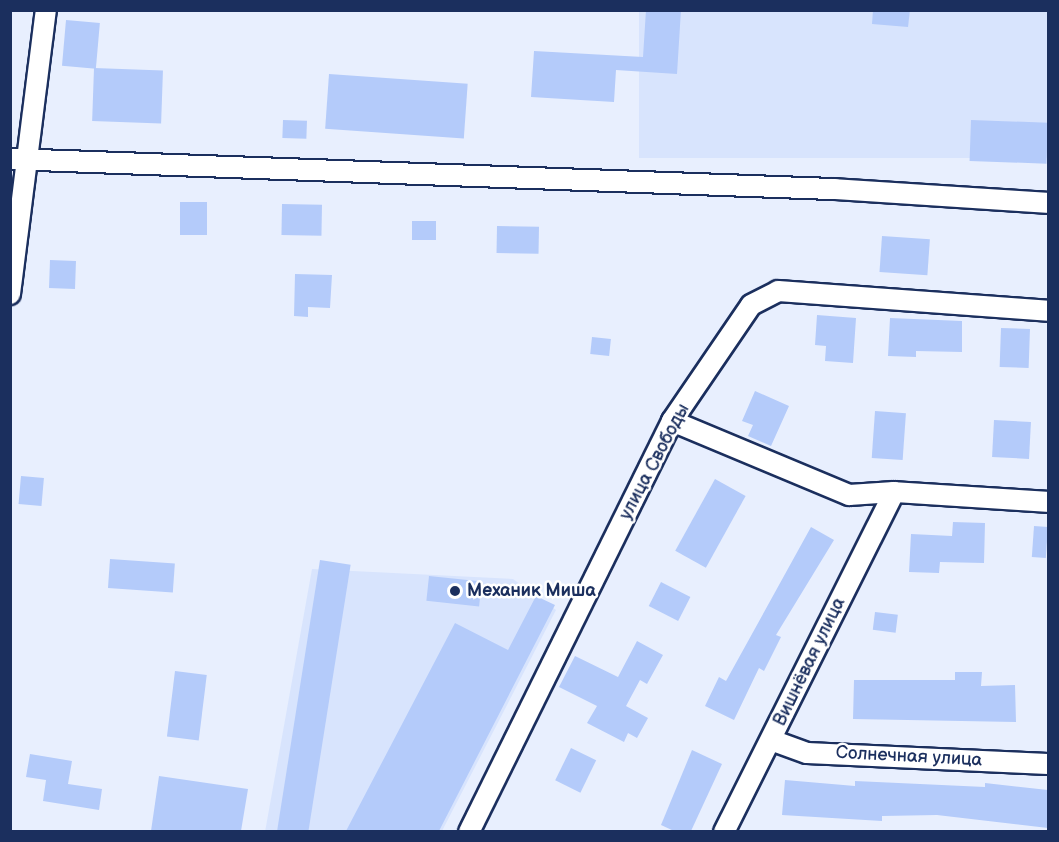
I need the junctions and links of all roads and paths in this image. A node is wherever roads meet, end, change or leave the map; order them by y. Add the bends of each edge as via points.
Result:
1 (46, 10) edge
2 (19, 160) edge
3 (1048, 203) edge
4 (10, 294) edge
5 (1048, 311) edge
6 (672, 421) junction
7 (894, 492) junction
8 (1048, 501) edge
9 (771, 740) junction
10 (1048, 764) edge
11 (469, 831) edge
12 (724, 831) edge

1 - 2 street
2 - 3 street via 834,189
2 - 4 street
5 - 6 street, улица Свободы via 778,291 751,305
6 - 7 street via 849,495
6 - 11 street, улица Свободы
7 - 8 street
7 - 9 street, Вишнёвая улица
9 - 10 street, Солнечная улица via 807,753
9 - 12 street, Вишнёвая улица

